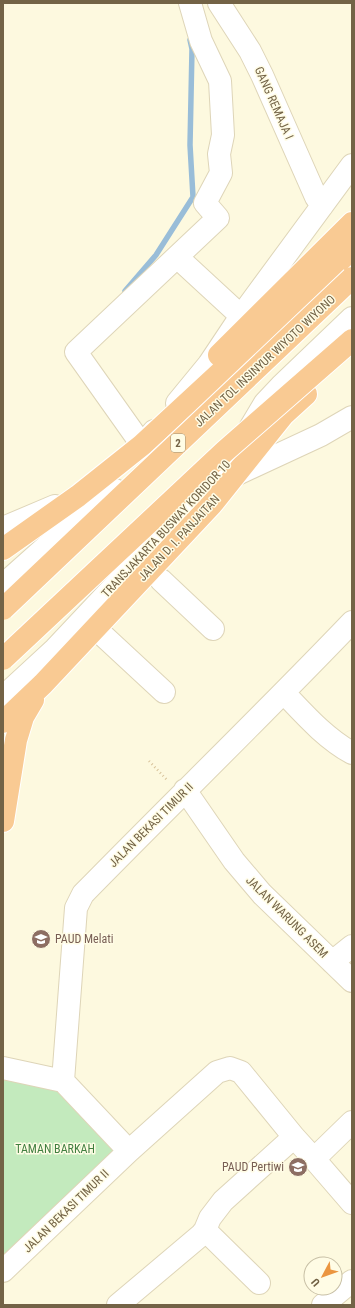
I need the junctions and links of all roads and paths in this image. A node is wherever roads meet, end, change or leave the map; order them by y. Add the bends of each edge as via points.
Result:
1 (190, 3) edge
2 (219, 3) edge
3 (352, 165) edge
4 (322, 206) junction
5 (352, 223) edge
6 (352, 248) edge
7 (178, 257) junction
8 (352, 278) edge
9 (241, 316) junction
10 (352, 318) edge
11 (350, 346) edge
12 (209, 364) junction
13 (352, 417) edge
14 (142, 445) junction
15 (235, 476) junction
16 (78, 496) junction
17 (3, 528) edge
18 (3, 549) edge
19 (161, 580) dead end
20 (3, 585) edge
21 (3, 609) edge
22 (352, 622) edge
23 (95, 628) junction
24 (213, 629) dead end
25 (3, 659) edge
26 (43, 684) junction
27 (164, 692) dead end
28 (284, 693) junction
29 (3, 697) edge
30 (3, 722) edge
31 (352, 753) edge
32 (149, 761) dead end
33 (183, 792) junction
34 (3, 821) edge
35 (352, 946) edge
36 (332, 962) junction
37 (352, 981) edge
38 (3, 1068) edge
39 (63, 1081) junction
40 (352, 1122) edge
41 (294, 1137) junction
42 (129, 1151) junction
43 (314, 1159) junction
44 (352, 1203) edge
45 (206, 1230) junction
46 (3, 1271) edge
47 (352, 1281) edge
48 (259, 1284) dead end
49 (118, 1305) edge
50 (323, 1305) edge

1 - 7 street via 201,41 220,81 223,135 219,154 221,173 204,202 218,218
2 - 4 street, GANG REMAJA I via 250,51
3 - 4 street
4 - 9 street
5 - 12 highway
6 - 14 highway
7 - 9 street
7 - 14 street via 76,352
8 - 20 street via 133,476
8 - 21 highway, JALAN TOL INSINYUR WIYOTO WIYONO / 2, bridge
9 - 12 street
10 - 29 street, TRANSJAKARTA BUSWAY KORIDOR 10 via 265,403 234,455 216,478 54,649
11 - 15 highway, JALAN D. I. PANJAITAN via 284,414
11 - 25 highway, bridge via 225,451
12 - 14 street
13 - 15 street via 321,435
14 - 16 highway
15 - 23 highway, JALAN D. I. PANJAITAN via 212,504
16 - 17 street
16 - 18 highway
19 - 24 street
22 - 28 street, JALAN BEKASI TIMUR II
23 - 26 highway, JALAN D. I. PANJAITAN
23 - 27 street
26 - 30 highway, JALAN D. I. PANJAITAN
26 - 34 highway via 23,717 16,740
28 - 31 street via 323,733
28 - 33 street, JALAN BEKASI TIMUR II
32 - 33 path
33 - 36 street, JALAN WARUNG ASEM via 262,894
33 - 39 street, JALAN BEKASI TIMUR II via 83,894 76,908
35 - 36 street
36 - 37 street, JALAN WARUNG ASEM
38 - 39 street
39 - 42 street
40 - 43 street
41 - 42 street, JALAN BEKASI TIMUR II via 241,1072 230,1068 217,1072
41 - 43 street
41 - 45 street via 223,1201 210,1218
42 - 46 street, JALAN BEKASI TIMUR II
43 - 44 street
45 - 48 street
45 - 49 street
47 - 50 street

